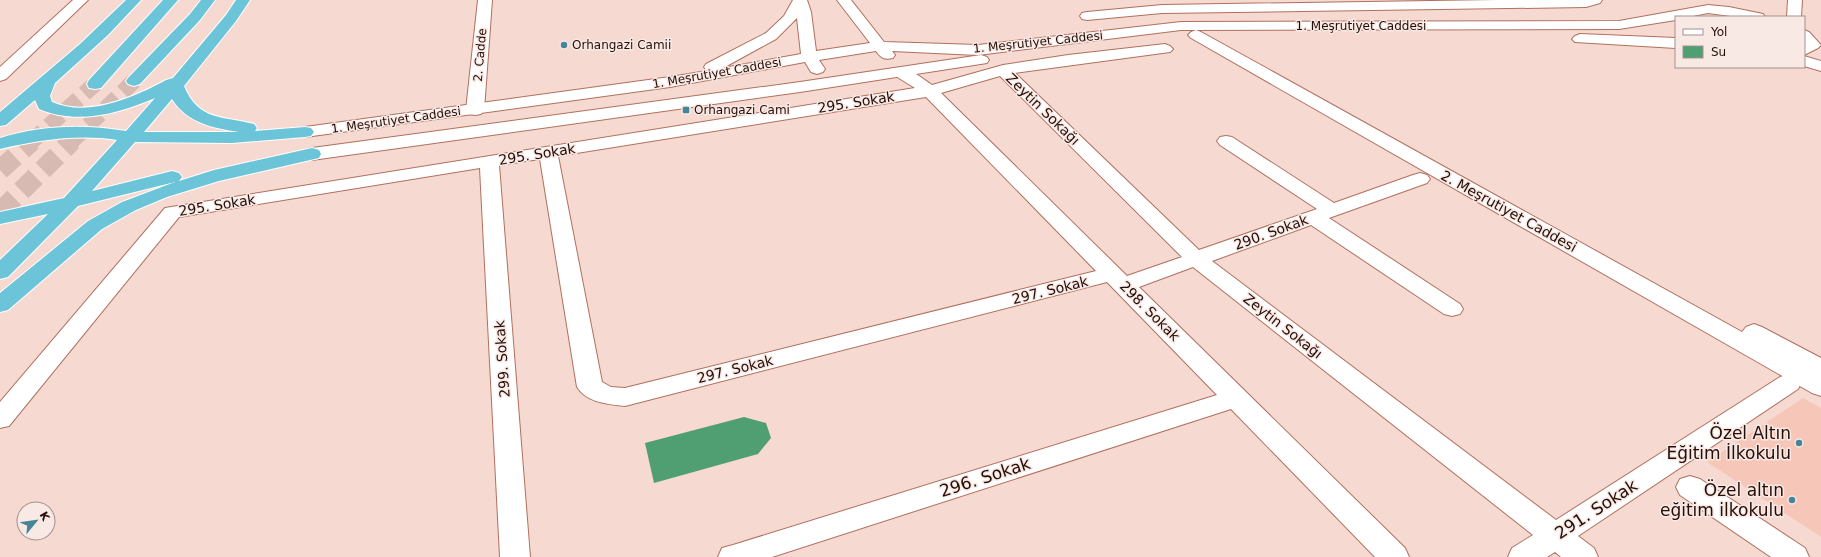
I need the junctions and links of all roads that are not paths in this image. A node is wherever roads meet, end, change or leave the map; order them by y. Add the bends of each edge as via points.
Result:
1 (82, 0) edge
2 (134, 0) edge
3 (171, 0) edge
4 (208, 0) edge
5 (243, 0) edge
6 (485, 0) edge
7 (800, 0) edge
8 (844, 0) edge
9 (1595, 0) edge
10 (1723, 0) edge
11 (1795, 0) edge
12 (1699, 9) junction
13 (1087, 16) dead end
14 (1680, 16) edge
15 (1751, 16) edge
16 (1794, 16) edge
17 (1675, 17) edge
18 (1196, 35) junction
19 (1219, 36) junction
20 (1675, 43) edge
21 (880, 46) junction
22 (1165, 49) dead end
23 (809, 57) junction
24 (1805, 61) edge
25 (1821, 66) edge
26 (1003, 70) junction
27 (900, 72) junction
28 (0, 76) edge
29 (180, 80) junction
30 (134, 81) tunnel mouth
31 (48, 82) junction
32 (670, 82) junction
33 (826, 83) junction
34 (94, 84) tunnel mouth
35 (930, 90) junction
36 (475, 110) junction
37 (0, 122) edge
38 (305, 132) junction
39 (130, 137) junction
40 (1226, 141) dead end
41 (0, 144) edge
42 (548, 152) junction
43 (312, 154) junction
44 (489, 161) junction
45 (1420, 179) dead end
46 (72, 201) junction
47 (1323, 213) junction
48 (0, 218) edge
49 (1196, 259) junction
50 (0, 272) edge
51 (1118, 280) junction
52 (0, 305) edge
53 (1452, 309) dead end
54 (1821, 369) edge
55 (1789, 382) dead end
56 (1821, 387) edge
57 (1236, 398) junction
58 (0, 419) edge
59 (1690, 487) dead end
60 (1555, 536) junction
61 (515, 557) edge
62 (733, 557) edge
63 (1394, 557) edge
64 (1523, 557) edge
65 (1583, 557) edge
66 (1794, 557) edge

1 - 28 street
2 - 31 highway
3 - 34 highway
4 - 30 highway
5 - 29 highway
6 - 36 street, 2. Cadde
7 - 23 street via 804,12
7 - 32 street via 790,18 771,36 720,64
8 - 21 street
9 - 13 street via 1586,3 1162,9
10 - 12 street
11 - 16 street
12 - 14 street, 1. Meşrutiyet Caddesi
12 - 15 street
17 - 21 street, 1. Meşrutiyet Caddesi via 1619,25 1181,26 978,50
18 - 19 street, 1. Meşrutiyet Caddesi
18 - 27 street, 1. Meşrutiyet Caddesi via 985,59
18 - 56 street, 2. Meşrutiyet Caddesi
19 - 20 street, 1. Meşrutiyet Caddesi via 1552,39
19 - 54 street, 2. Meşrutiyet Caddesi
21 - 23 street, 1. Meşrutiyet Caddesi
21 - 27 street
22 - 26 street, 295. Sokak
23 - 32 street, 1. Meşrutiyet Caddesi
23 - 33 street
24 - 25 street
26 - 35 street, 295. Sokak
26 - 49 street, Zeytin Sokağı
27 - 33 street, 1. Meşrutiyet Caddesi
27 - 35 street, 298. Sokak
29 - 31 highway via 139,99 110,108 82,112 60,111 45,105 42,96
29 - 38 highway via 182,101 200,117 226,125
29 - 39 highway
31 - 37 highway
32 - 36 street, 1. Meşrutiyet Caddesi
33 - 43 street, 1. Meşrutiyet Caddesi
35 - 42 street, 295. Sokak
35 - 51 street, 298. Sokak
36 - 38 street, 1. Meşrutiyet Caddesi
38 - 39 highway via 232,138
39 - 41 highway via 99,132 62,132
39 - 46 highway
40 - 47 street
42 - 44 street, 295. Sokak
42 - 51 street, 297. Sokak via 590,387 606,395 625,397
43 - 46 highway via 217,168
43 - 52 highway via 214,176 129,206 95,225
44 - 58 street, 295. Sokak via 172,212
44 - 61 street, 299. Sokak
45 - 47 street, 290. Sokak
46 - 48 highway
46 - 50 highway
47 - 49 street, 290. Sokak
47 - 53 street
49 - 51 street, 290. Sokak
49 - 60 street, Zeytin Sokağı
51 - 57 street, 298. Sokak
55 - 60 street, 291. Sokak
57 - 62 street, 296. Sokak
57 - 63 street, 298. Sokak
59 - 66 street
60 - 64 street, 291. Sokak
60 - 65 street, Zeytin Sokağı

